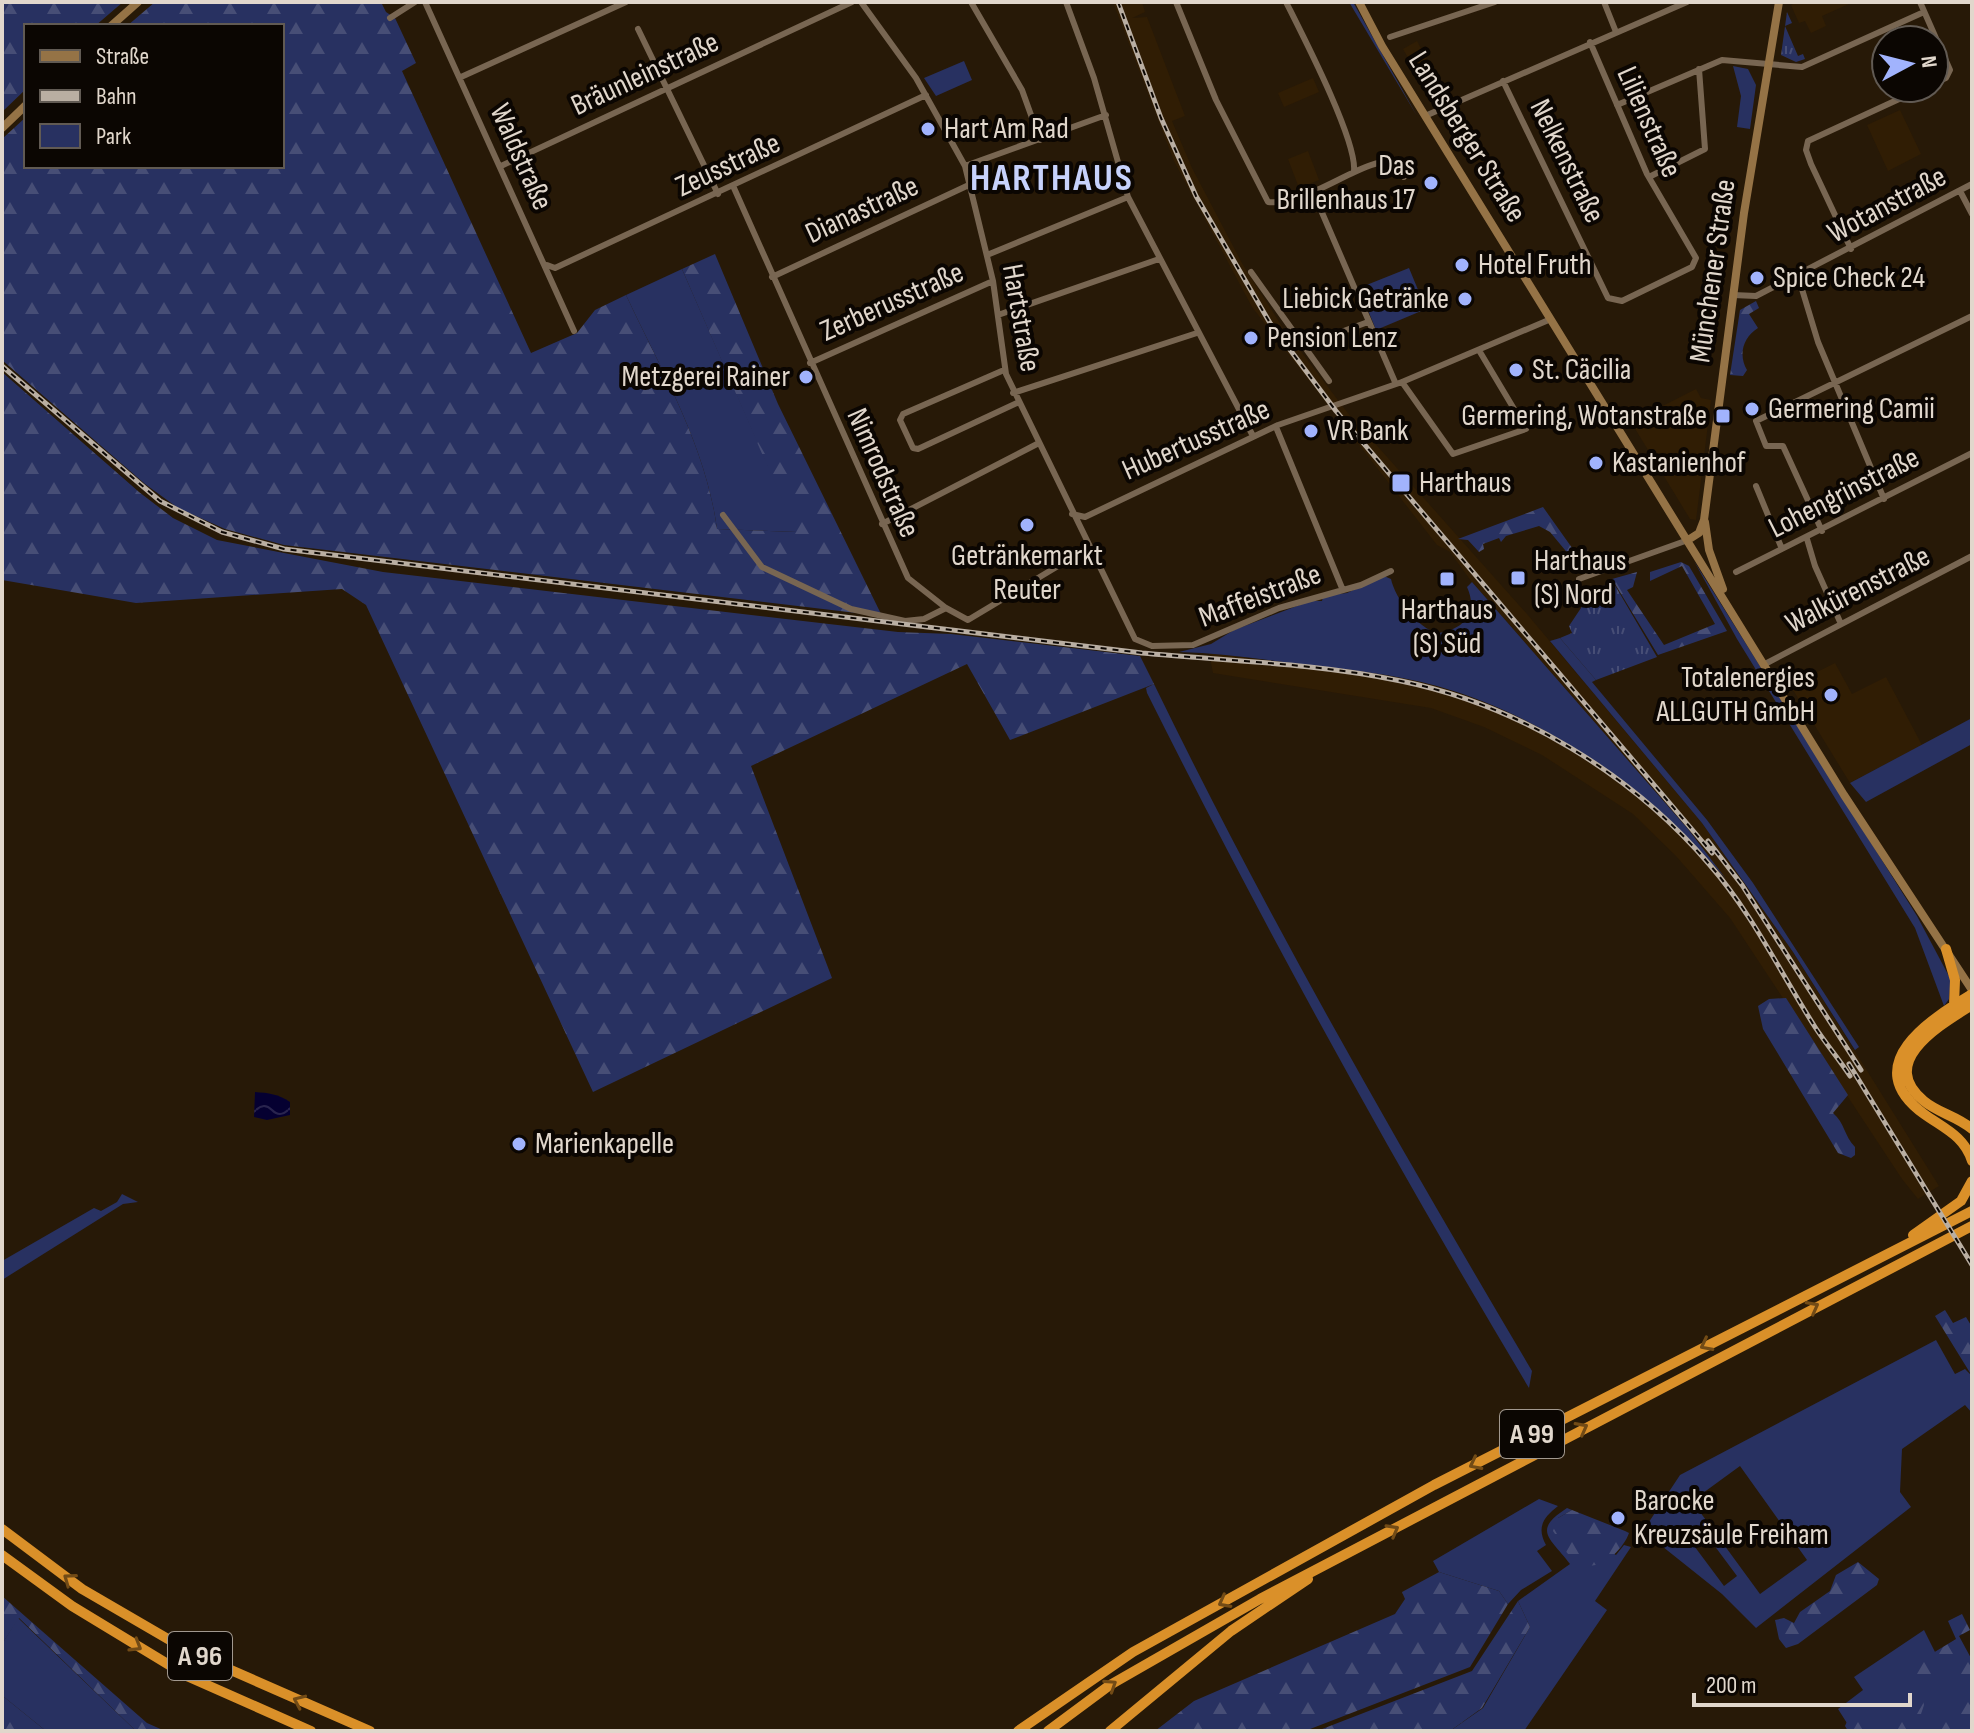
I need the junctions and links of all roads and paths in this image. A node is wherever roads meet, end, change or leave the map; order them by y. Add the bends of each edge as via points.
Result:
1 (138, 2) edge
2 (415, 2) edge
3 (425, 2) edge
4 (626, 2) edge
5 (852, 2) edge
6 (971, 2) edge
7 (1066, 2) edge
8 (1176, 2) edge
9 (1286, 2) edge
10 (1359, 2) edge
11 (1495, 2) edge
12 (1604, 2) edge
13 (1687, 2) edge
14 (1779, 2) edge
15 (1920, 2) edge
16 (865, 3) edge
17 (1924, 12) junction
18 (390, 18) dead end
19 (113, 24) edge
20 (1929, 24) edge
21 (638, 29) dead end
22 (1616, 32) junction
23 (1390, 37) dead end
24 (1590, 42) junction
25 (1769, 65) junction
26 (1699, 69) junction
27 (461, 77) junction
28 (1503, 81) junction
29 (666, 89) junction
30 (926, 95) junction
31 (1888, 104) edge
32 (1617, 105) junction
33 (24, 107) edge
34 (1106, 115) junction
35 (1425, 116) junction
36 (2, 128) edge
37 (1040, 140) junction
38 (501, 166) junction
39 (965, 166) junction
40 (1354, 171) junction
41 (1404, 177) dead end
42 (1649, 177) junction
43 (971, 184) junction
44 (1972, 184) edge
45 (734, 188) junction
46 (1960, 191) junction
47 (718, 194) junction
48 (1314, 194) junction
49 (1128, 197) junction
50 (1972, 214) edge
51 (1851, 249) junction
52 (987, 255) junction
53 (1696, 258) joint
54 (1159, 259) junction
55 (547, 265) junction
56 (1251, 272) dead end
57 (1798, 276) junction
58 (772, 277) junction
59 (993, 281) junction
60 (1733, 295) junction
61 (998, 315) junction
62 (1972, 316) edge
63 (1551, 319) junction
64 (1368, 322) junction
65 (574, 331) dead end
66 (1197, 333) junction
67 (1303, 346) junction
68 (1480, 352) junction
69 (810, 363) junction
70 (1004, 370) junction
71 (1329, 381) dead end
72 (1398, 382) junction
73 (1836, 382) junction
74 (1013, 393) junction
75 (1017, 403) junction
76 (1276, 427) junction
77 (1253, 436) junction
78 (1037, 444) junction
79 (1972, 453) edge
80 (1756, 486) dead end
81 (1884, 499) junction
82 (1072, 514) junction
83 (723, 515) dead end
84 (1704, 520) junction
85 (882, 524) junction
86 (1822, 531) junction
87 (1807, 539) junction
88 (1688, 540) junction
89 (1088, 548) junction
90 (1782, 549) junction
91 (1972, 556) edge
92 (1391, 571) dead end
93 (1736, 572) dead end
94 (1579, 579) dead end
95 (1342, 588) junction
96 (1725, 598) junction
97 (946, 608) junction
98 (1841, 624) junction
99 (1142, 644) joint
100 (1765, 664) junction
101 (1946, 949) junction
102 (1972, 992) edge
103 (1972, 1005) edge
104 (1956, 1010) junction
105 (1939, 1020) junction
106 (1972, 1129) edge
107 (1972, 1161) edge
108 (1972, 1181) edge
109 (1972, 1211) edge
110 (1972, 1226) edge
111 (1900, 1247) junction
112 (2, 1529) edge
113 (2, 1555) edge
114 (1324, 1567) junction
115 (311, 1731) edge
116 (370, 1731) edge
117 (1021, 1731) edge
118 (1048, 1731) edge
119 (1110, 1731) edge

1 - 19 main road
2 - 18 street
3 - 27 street, Waldstraße
4 - 27 street
5 - 29 street, Bräunleinstraße
6 - 37 street via 1022,90
7 - 34 street
8 - 48 street via 1264,197 1278,203
9 - 40 street via 1337,113
10 - 35 main road, Landsberger Straße
11 - 23 street
12 - 22 street, Lilienstraße
13 - 22 street
14 - 25 main road, Münchener Straße
15 - 17 street
16 - 30 street, Hartstraße
17 - 20 street
17 - 25 street via 1802,67
21 - 29 street
22 - 24 street
24 - 28 street
24 - 32 street, Lilienstraße
25 - 26 street via 1731,60
25 - 60 main road, Münchener Straße
26 - 32 street
26 - 42 street via 1705,149
27 - 38 street, Waldstraße
28 - 35 street
28 - 53 street, Nelkenstraße via 1608,298 1622,301 1692,267
29 - 38 street, Bräunleinstraße
29 - 47 street
30 - 39 street, Hartstraße
30 - 45 street, Zeusstraße
31 - 51 street via 1808,141 1811,164
32 - 42 street, Lilienstraße
33 - 36 main road
34 - 37 street
34 - 49 street
35 - 63 main road, Landsberger Straße
37 - 39 street
38 - 55 street, Waldstraße
39 - 43 street, Hartstraße
40 - 41 street via 1393,161
40 - 48 street
42 - 53 street, Lilienstraße
43 - 52 street, Hartstraße
43 - 58 street, Dianastraße
44 - 46 street, Wotanstraße
45 - 47 street, Zeusstraße
45 - 58 street, Nimrodstraße
46 - 50 street
46 - 51 street, Wotanstraße
47 - 55 street, Zeusstraße via 555,268
48 - 64 street
49 - 52 street
49 - 54 street
51 - 57 street, Wotanstraße
52 - 59 street, Hartstraße
54 - 61 street
54 - 66 street
55 - 65 street, Waldstraße
56 - 67 street
57 - 60 street, Wotanstraße via 1756,296
57 - 73 street
58 - 69 street, Nimrodstraße
59 - 61 street, Hartstraße
59 - 69 street, Zerberusstraße
60 - 84 main road, Münchener Straße
61 - 70 street, Hartstraße
62 - 73 street
63 - 68 street, Hubertusstraße
63 - 88 main road, Landsberger Straße
64 - 67 street
64 - 72 street
66 - 74 street
66 - 77 street
67 - 71 street
68 - 72 street, Hubertusstraße
68 - 72 street via 1526,429 1453,454
69 - 85 street, Nimrodstraße
70 - 74 street, Hartstraße
70 - 75 street via 903,414 900,420 916,450
72 - 76 street, Hubertusstraße
73 - 81 street
73 - 86 street via 1756,421 1766,446 1783,446
74 - 75 street, Hartstraße
75 - 78 street, Hartstraße
76 - 77 street, Hubertusstraße
76 - 95 street
77 - 82 street, Hubertusstraße via 1085,517
78 - 82 street, Hartstraße
78 - 85 street
79 - 81 street, Lohengrinstraße
80 - 90 street
81 - 86 street, Lohengrinstraße
82 - 89 street, Hartstraße
83 - 97 street via 762,567 851,609 912,621
84 - 88 main road via 1699,533
84 - 96 main road
85 - 97 street, Nimrodstraße via 903,573
86 - 87 street, Lohengrinstraße
87 - 90 street, Lohengrinstraße
87 - 98 street
88 - 94 street
88 - 96 main road, Landsberger Straße
89 - 97 street via 968,620
89 - 99 street, Hartstraße via 1131,633
90 - 93 street, Lohengrinstraße
91 - 98 street, Walkürenstraße
92 - 95 street, Maffeistraße
95 - 99 street, Maffeistraße via 1246,620 1193,645
96 - 100 main road, Landsberger Straße
98 - 100 street, Walkürenstraße
100 - 101 main road, Landsberger Straße
101 - 102 main road, Landsberger Straße
101 - 104 highway
102 - 104 highway
103 - 104 highway
104 - 105 highway
105 - 106 highway via 1915,1047 1910,1079 1924,1101
105 - 107 highway via 1908,1041 1899,1065 1901,1082 1915,1107 1961,1140
108 - 111 highway via 1961,1201
109 - 111 highway, A 99
114 -> 110 highway, A 99
111 -> 117 highway, A 99 via 1434,1485 1133,1652
116 -> 112 highway, A 96 via 192,1653 82,1589
113 -> 115 highway, A 96 via 72,1606 189,1677
118 -> 114 highway via 1142,1665
114 - 119 highway via 1231,1631

